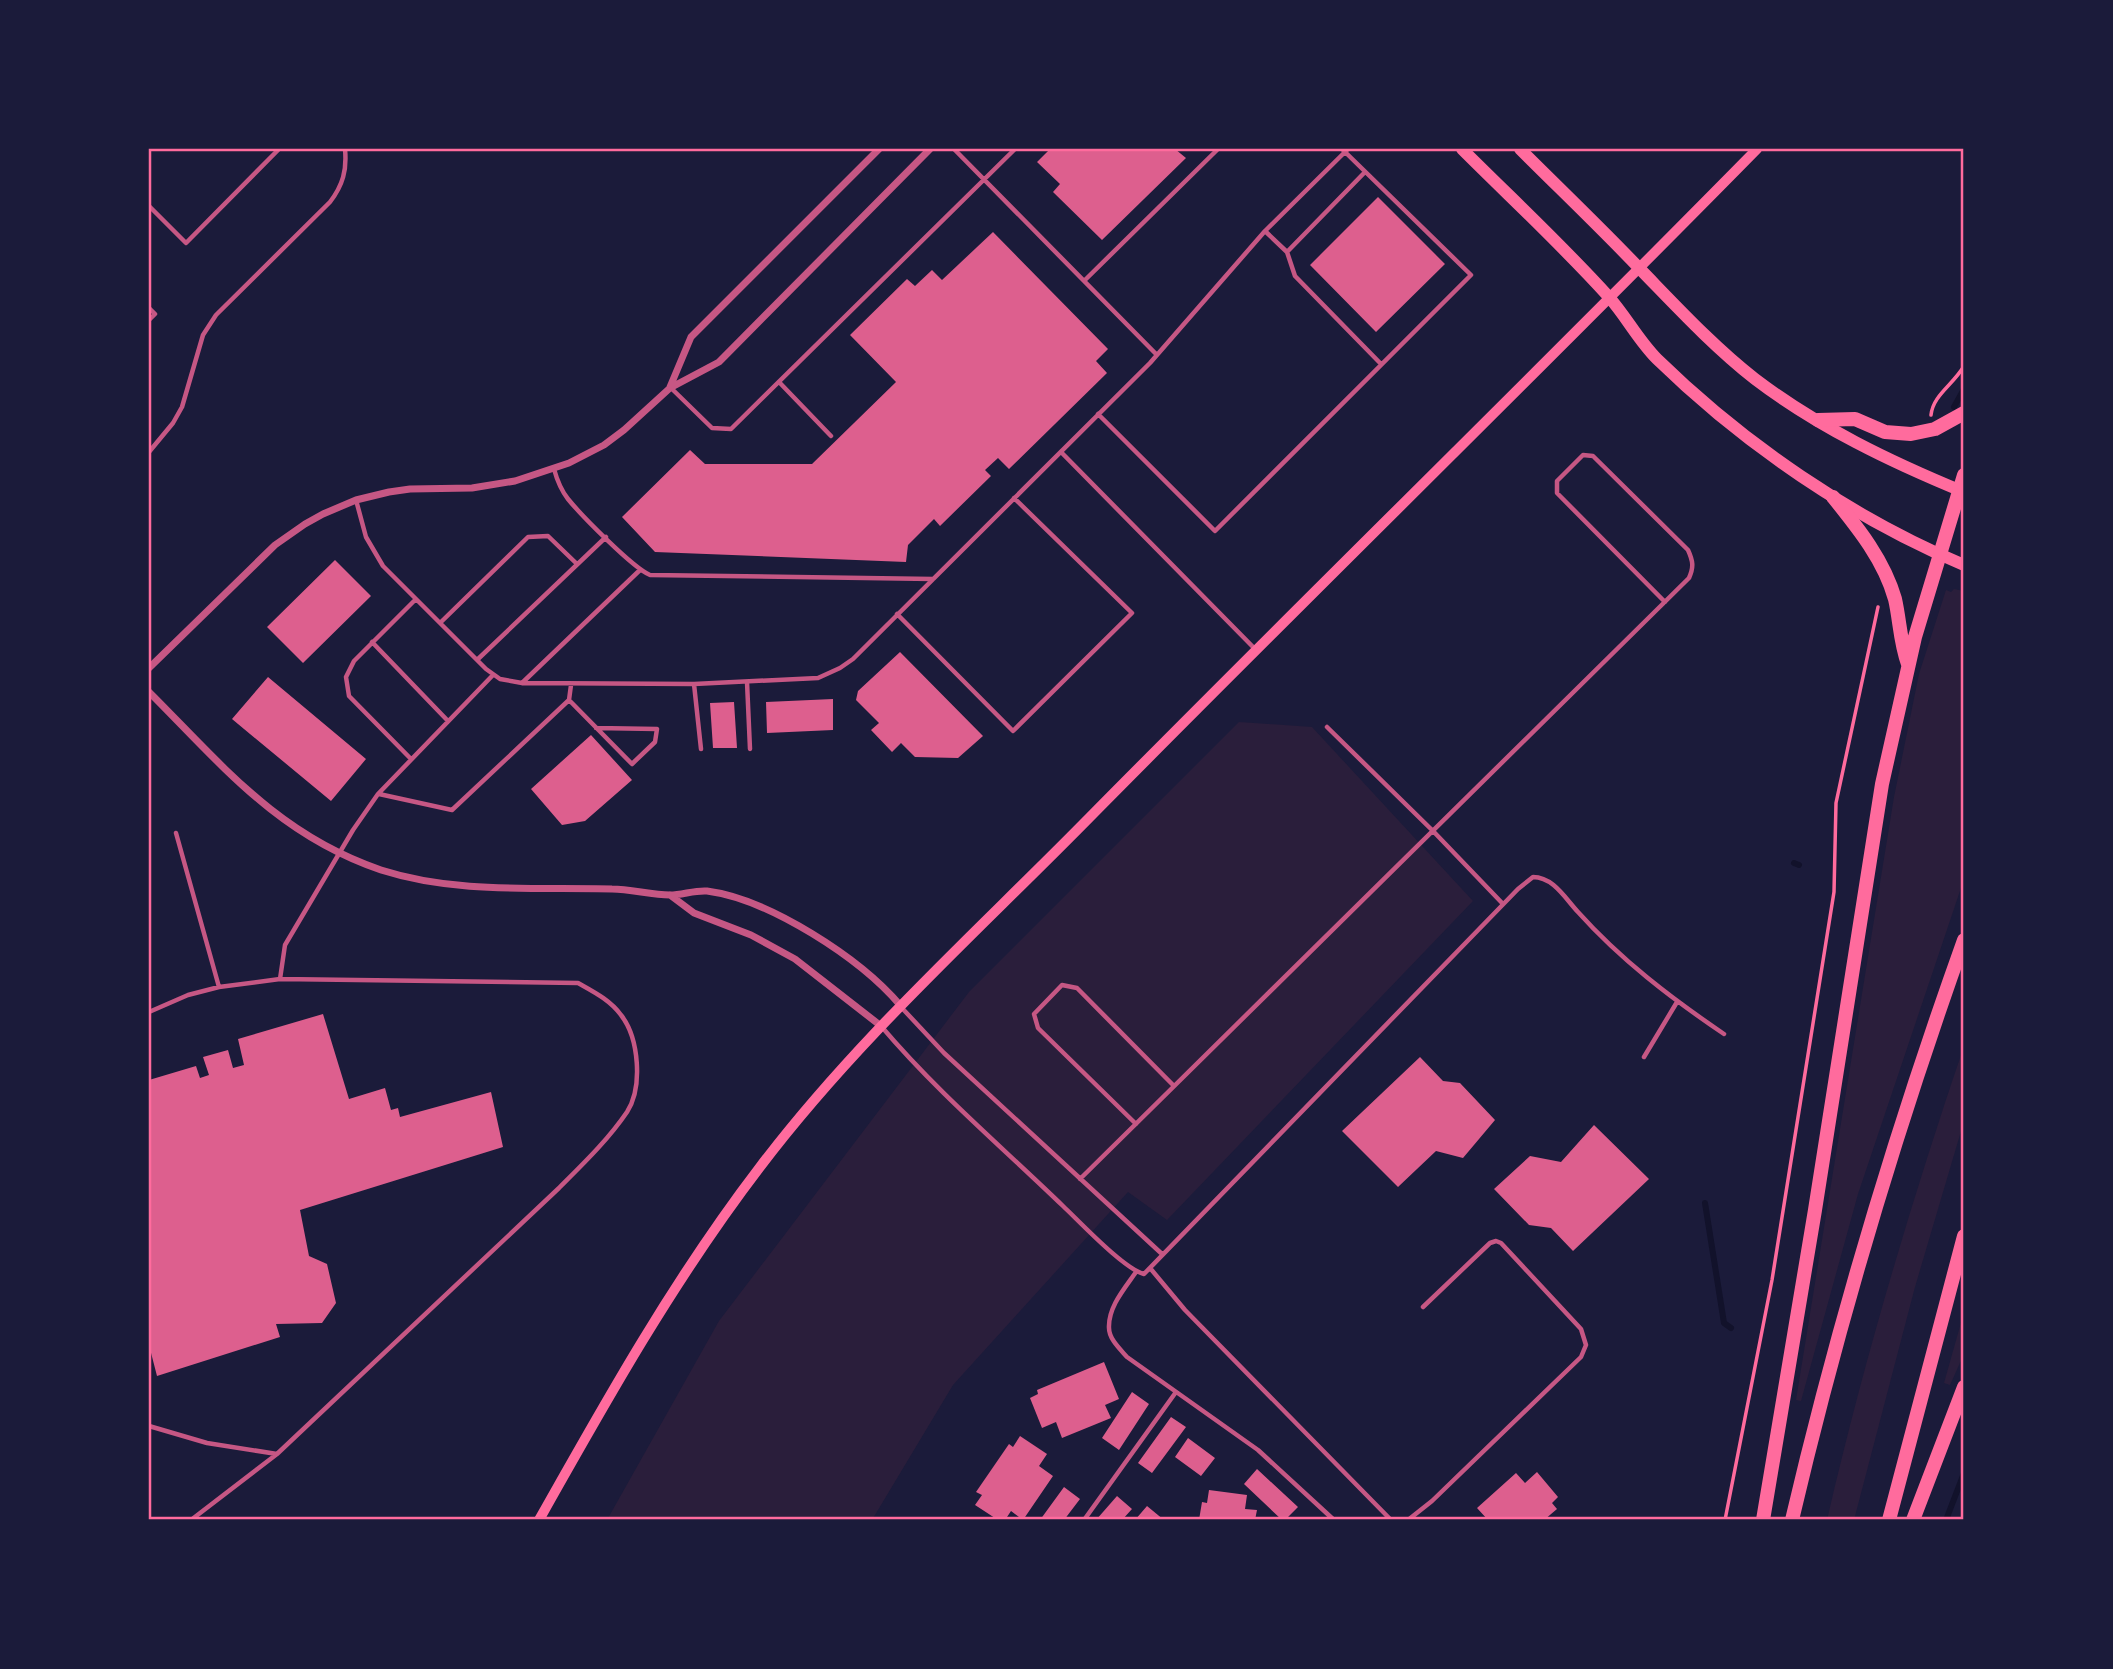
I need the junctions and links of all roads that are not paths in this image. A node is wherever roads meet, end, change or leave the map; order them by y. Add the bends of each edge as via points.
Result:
1 (279, 149) edge
2 (345, 149) edge
3 (879, 149) edge
4 (930, 149) edge
5 (954, 149) edge
6 (1015, 149) edge
7 (1218, 149) edge
8 (1462, 149) edge
9 (1520, 149) edge
10 (1757, 149) edge
11 (1345, 150) edge
12 (1365, 172) junction
13 (984, 179) junction
14 (149, 206) edge
15 (1265, 231) junction
16 (1287, 252) junction
17 (1640, 268) junction
18 (1084, 281) junction
19 (1610, 298) junction
20 (149, 308) edge
21 (149, 320) edge
22 (1157, 355) junction
23 (1381, 364) junction
24 (779, 382) junction
25 (670, 388) junction
26 (1964, 413) edge
27 (1098, 414) junction
28 (1818, 421) junction
29 (831, 436) dead end
30 (149, 452) edge
31 (1060, 452) junction
32 (554, 469) junction
33 (1964, 475) edge
34 (1961, 491) edge
35 (1833, 497) junction
36 (1014, 498) junction
37 (356, 500) junction
38 (606, 537) junction
39 (1940, 555) junction
40 (577, 564) junction
41 (1964, 565) edge
42 (640, 570) junction
43 (933, 579) junction
44 (416, 599) junction
45 (1665, 602) junction
46 (897, 614) junction
47 (440, 623) junction
48 (372, 642) junction
49 (1256, 650) junction
50 (477, 660) junction
51 (1908, 665) junction
52 (149, 668) edge
53 (493, 675) junction
54 (747, 682) junction
55 (522, 683) junction
56 (694, 684) junction
57 (571, 685) junction
58 (149, 692) edge
59 (569, 700) junction
60 (448, 721) junction
61 (1326, 727) dead end
62 (596, 728) junction
63 (701, 749) dead end
64 (750, 749) dead end
65 (411, 759) junction
66 (378, 793) junction
67 (1433, 831) junction
68 (176, 833) dead end
69 (340, 854) junction
70 (669, 895) junction
71 (1503, 904) junction
72 (1964, 940) edge
73 (279, 979) junction
74 (219, 987) junction
75 (1677, 1002) junction
76 (900, 1005) junction
77 (149, 1012) edge
78 (881, 1026) junction
79 (1724, 1034) dead end
80 (1644, 1056) dead end
81 (1174, 1086) junction
82 (1136, 1124) junction
83 (1080, 1179) junction
84 (1964, 1236) edge
85 (1162, 1254) junction
86 (1150, 1268) junction
87 (1136, 1272) junction
88 (1423, 1307) dead end
89 (1964, 1387) edge
90 (1176, 1392) junction
91 (149, 1426) edge
92 (277, 1454) junction
93 (191, 1520) edge
94 (539, 1520) edge
95 (1084, 1520) edge
96 (1334, 1520) edge
97 (1391, 1520) edge
98 (1408, 1520) edge
99 (1763, 1520) edge
100 (1792, 1520) edge
101 (1889, 1520) edge
102 (1913, 1520) edge

1 - 14 lane via 186,243
2 - 30 lane via 344,179 330,202 209,325 182,407
3 - 25 street via 691,337
4 - 25 street via 719,362
5 - 13 lane
6 - 13 lane
7 - 18 lane
8 - 19 main road
9 - 17 main road
10 - 17 main road
11 - 12 lane
11 - 15 lane
12 - 16 lane
12 - 23 lane via 1471,275
13 - 18 lane
13 - 24 lane
15 - 16 lane
15 - 22 lane
16 - 23 lane via 1294,276
17 - 19 main road
17 - 28 main road via 1731,358
18 - 22 lane
19 - 35 main road via 1643,344 1677,377
19 - 49 main road
20 - 21 lane via 155,314
22 - 27 lane
23 - 27 lane via 1215,531
24 - 25 lane via 731,429 712,428
24 - 29 lane
25 - 32 street via 604,445
26 - 28 highway via 1936,429 1911,433 1885,432 1855,419
27 - 31 lane
28 - 34 main road
31 - 36 lane
31 - 49 lane
32 - 37 street via 494,485 410,489
32 - 38 lane via 569,500
33 - 34 highway
34 - 39 highway
35 - 39 main road
35 - 51 highway via 1883,568
36 - 43 lane
36 - 46 lane via 1132,613 1013,731
37 - 44 lane via 375,555
37 - 52 street via 305,524 275,545
38 - 40 lane
38 - 42 lane
39 - 41 main road
39 - 51 highway
40 - 47 lane via 548,537 528,537
40 - 50 lane
42 - 43 lane via 665,577
42 - 55 lane
43 - 46 lane
44 - 47 lane
44 - 48 lane
45 - 45 lane via 1693,569 1688,550 1593,456 1583,456 1557,481 1557,493
45 - 67 lane
46 - 54 lane via 852,659 828,674
47 - 50 lane
48 - 60 lane
48 - 65 lane via 346,677 349,696
49 - 76 main road
50 - 53 lane
51 - 99 highway via 1872,839
53 - 55 lane
53 - 60 lane
54 - 56 lane
54 - 64 lane
55 - 57 lane
56 - 57 lane
56 - 63 lane
57 - 59 lane
58 - 69 street via 240,785 312,839
59 - 62 lane
59 - 66 lane via 452,810
60 - 65 lane
61 - 67 lane
62 - 62 lane via 632,764 655,742 657,729
65 - 66 lane
66 - 69 lane
67 - 71 lane
67 - 81 lane
68 - 74 lane
69 - 70 street via 408,877 462,886 616,889
69 - 73 lane via 285,945
70 - 76 street via 704,891 765,909 828,944
70 - 78 street via 694,913 751,935 795,959
71 - 75 lane via 1533,877 1548,880 1606,943
71 - 85 lane
72 - 100 highway via 1868,1231
73 - 74 lane
73 - 92 lane via 579,983 603,996 622,1016 635,1045 637,1077 629,1109 604,1142
74 - 77 lane
75 - 79 lane
75 - 80 lane
76 - 78 main road
76 - 83 lane via 944,1053
78 - 87 lane via 910,1061
78 - 94 main road via 761,1166 681,1277
81 - 82 lane
81 - 82 lane via 1077,988 1062,985 1034,1014 1038,1028
82 - 83 lane
83 - 85 lane
84 - 101 highway
85 - 86 lane
86 - 87 lane via 1144,1274
86 - 97 lane via 1185,1310
87 - 90 lane via 1118,1297 1109,1329 1127,1357
88 - 98 lane via 1496,1241 1581,1329 1586,1345 1581,1357
89 - 102 highway
90 - 95 lane
90 - 96 lane via 1258,1450
91 - 92 lane via 207,1443
92 - 93 lane

